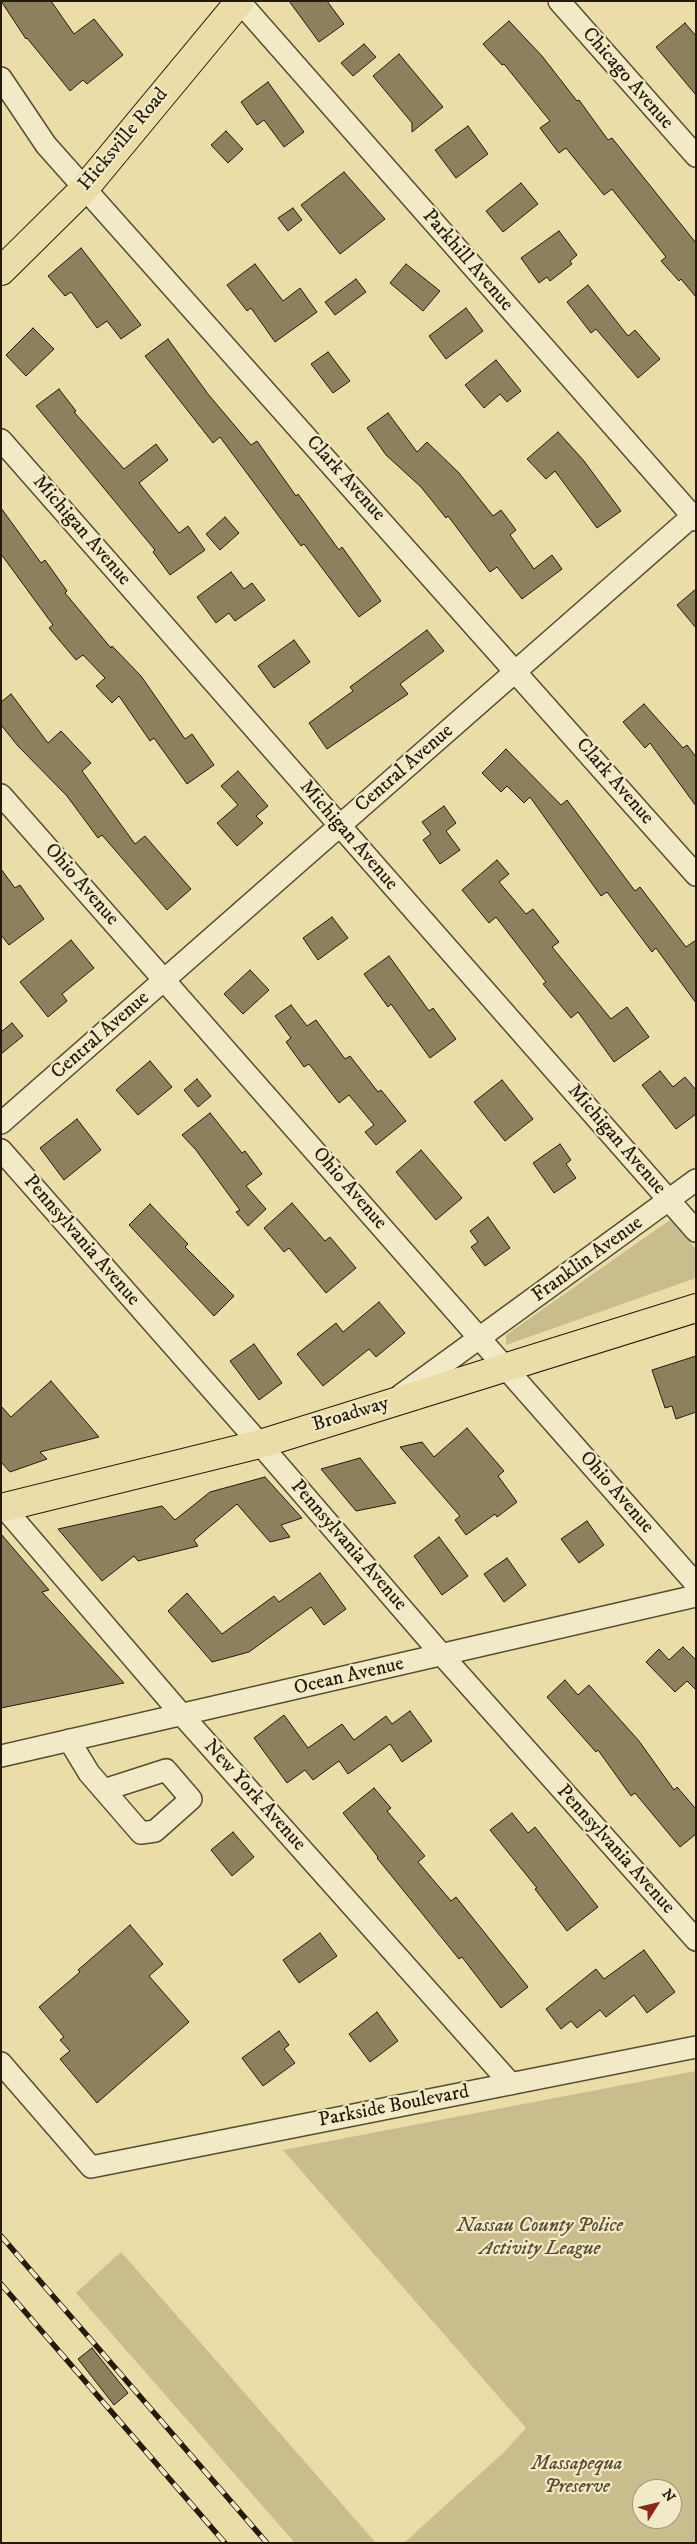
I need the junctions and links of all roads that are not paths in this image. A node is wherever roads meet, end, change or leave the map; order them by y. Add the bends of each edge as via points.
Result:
1 (239, 1) edge
2 (559, 1) edge
3 (1, 78) edge
4 (696, 156) edge
5 (85, 188) junction
6 (1, 271) edge
7 (1, 440) edge
8 (695, 517) edge
9 (516, 671) junction
10 (1, 794) edge
11 (340, 826) junction
12 (696, 875) edge
13 (164, 980) junction
14 (1, 1123) edge
15 (1, 1150) edge
16 (696, 1180) edge
17 (669, 1200) junction
18 (696, 1231) edge
19 (696, 1308) edge
20 (480, 1339) junction
21 (504, 1368) junction
22 (388, 1404) junction
23 (260, 1444) junction
24 (2, 1506) edge
25 (696, 1584) edge
26 (696, 1596) edge
27 (442, 1655) junction
28 (182, 1715) junction
29 (69, 1740) junction
30 (1, 1756) edge
31 (104, 1790) dead end
32 (696, 1940) edge
33 (696, 2047) edge
34 (1, 2063) edge
35 (511, 2084) junction

1 - 5 main road, Hicksville Road
1 - 8 street, Parkhill Avenue
2 - 4 street, Chicago Avenue
3 - 5 street, Clark Avenue via 46,145
5 - 6 main road, Hicksville Road
5 - 9 street, Clark Avenue
7 - 11 street, Michigan Avenue
8 - 9 street, Central Avenue
9 - 11 street, Central Avenue
9 - 12 street, Clark Avenue
10 - 13 street, Ohio Avenue
11 - 13 street, Central Avenue
11 - 17 street, Michigan Avenue
13 - 14 street, Central Avenue
13 - 20 street, Ohio Avenue
15 - 23 street, Pennsylvania Avenue
16 - 17 street, Franklin Avenue
17 - 18 street, Michigan Avenue
17 - 20 street, Franklin Avenue
19 - 21 main road, Broadway
20 - 21 street, Ohio Avenue
20 - 22 street, Franklin Avenue
21 - 22 main road, Broadway
21 - 25 street, Ohio Avenue
22 - 23 main road, Broadway
23 - 24 main road, Broadway
23 - 27 street, Pennsylvania Avenue
24 - 28 street, New York Avenue
26 - 27 street, Ocean Avenue
27 - 28 street, Ocean Avenue
27 - 32 street, Pennsylvania Avenue
28 - 29 street, Ocean Avenue
28 - 35 street, New York Avenue
29 - 30 street, Ocean Avenue
29 - 31 street via 89,1773
33 - 35 street, Parkside Boulevard
34 - 35 street, Parkside Boulevard via 91,2167

